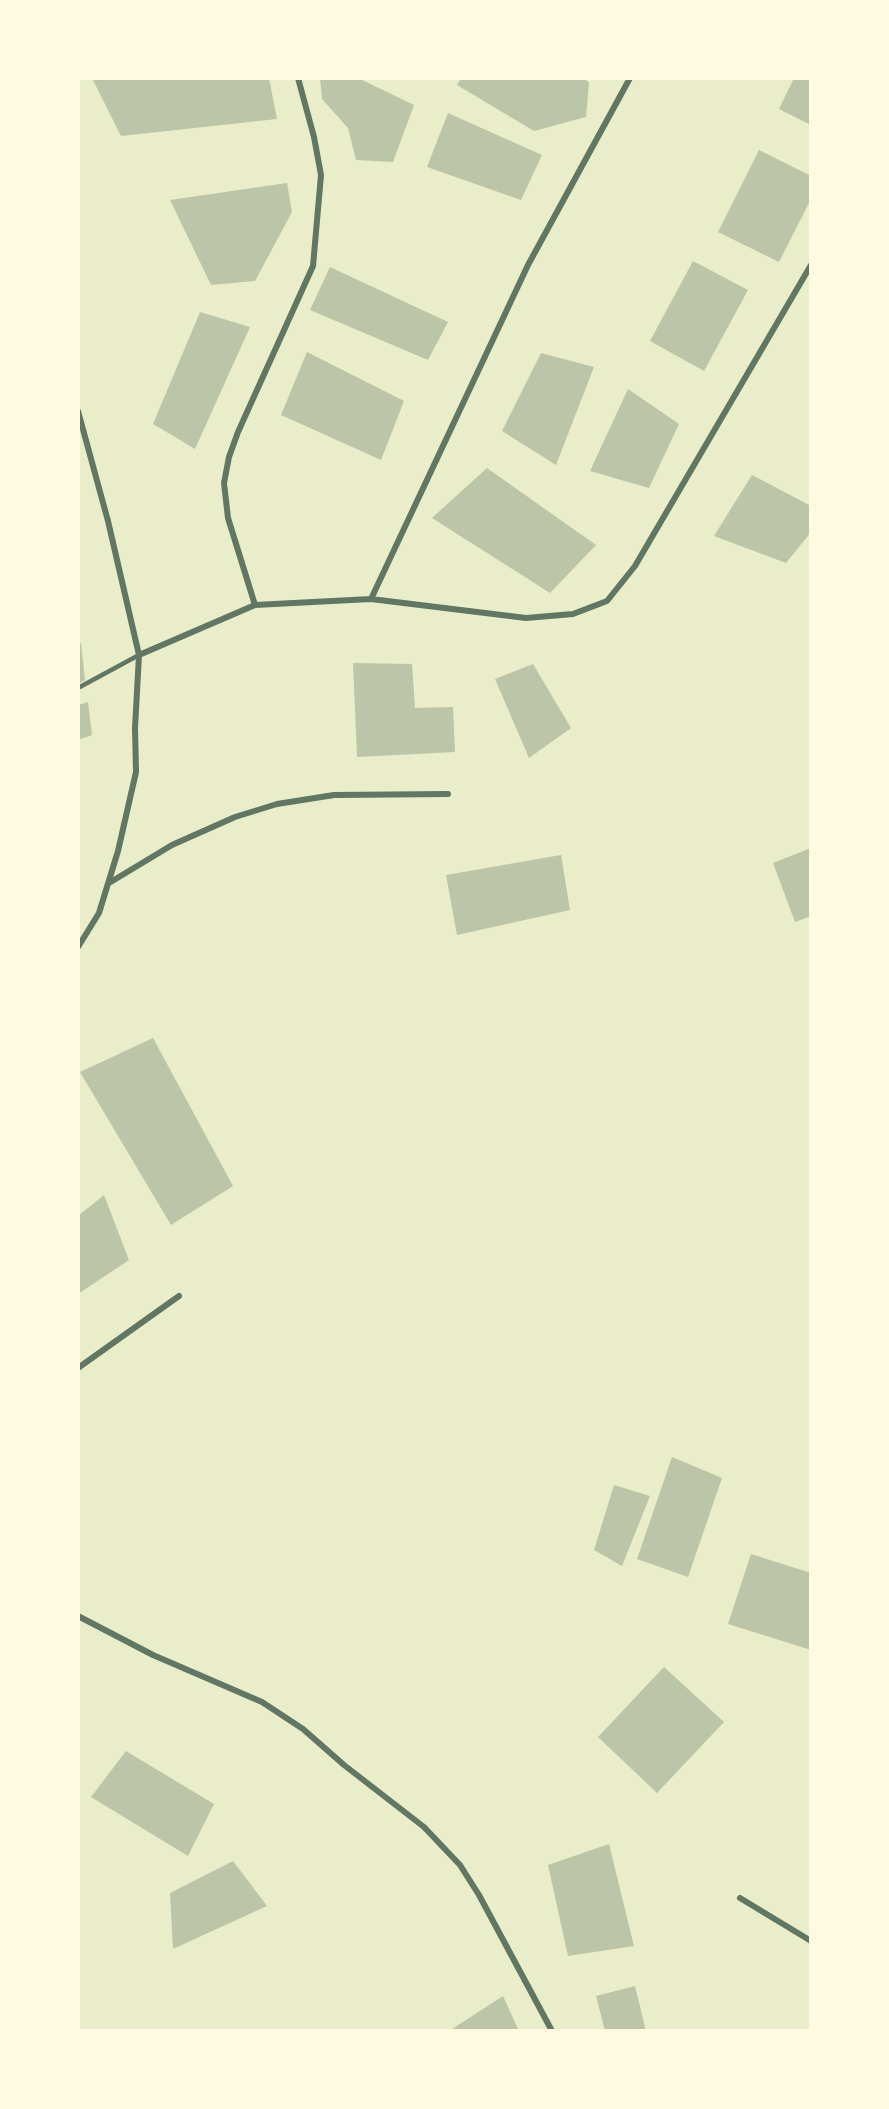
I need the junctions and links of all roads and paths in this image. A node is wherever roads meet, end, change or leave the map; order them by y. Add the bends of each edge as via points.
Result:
1 (298, 78) edge
2 (630, 78) edge
3 (811, 265) edge
4 (78, 411) edge
5 (371, 598) junction
6 (255, 605) junction
7 (139, 656) junction
8 (78, 688) edge
9 (448, 794) dead end
10 (108, 883) junction
11 (78, 947) edge
12 (179, 1296) dead end
13 (78, 1368) edge
14 (78, 1616) edge
15 (740, 1898) dead end
16 (811, 1941) edge
17 (552, 2031) edge

1 - 6 street via 321,175 313,266 238,432 224,483 228,518
2 - 5 street via 528,265
3 - 5 street via 635,566 607,601 573,614 526,618
4 - 7 street
5 - 6 street
6 - 7 street
7 - 8 lane
7 - 10 street via 136,772
9 - 10 street via 334,795 277,804 235,817 172,845
10 - 11 street via 99,913
12 - 13 street
14 - 17 street via 153,1655 262,1702 303,1729 424,1827 460,1865 479,1895
15 - 16 street

